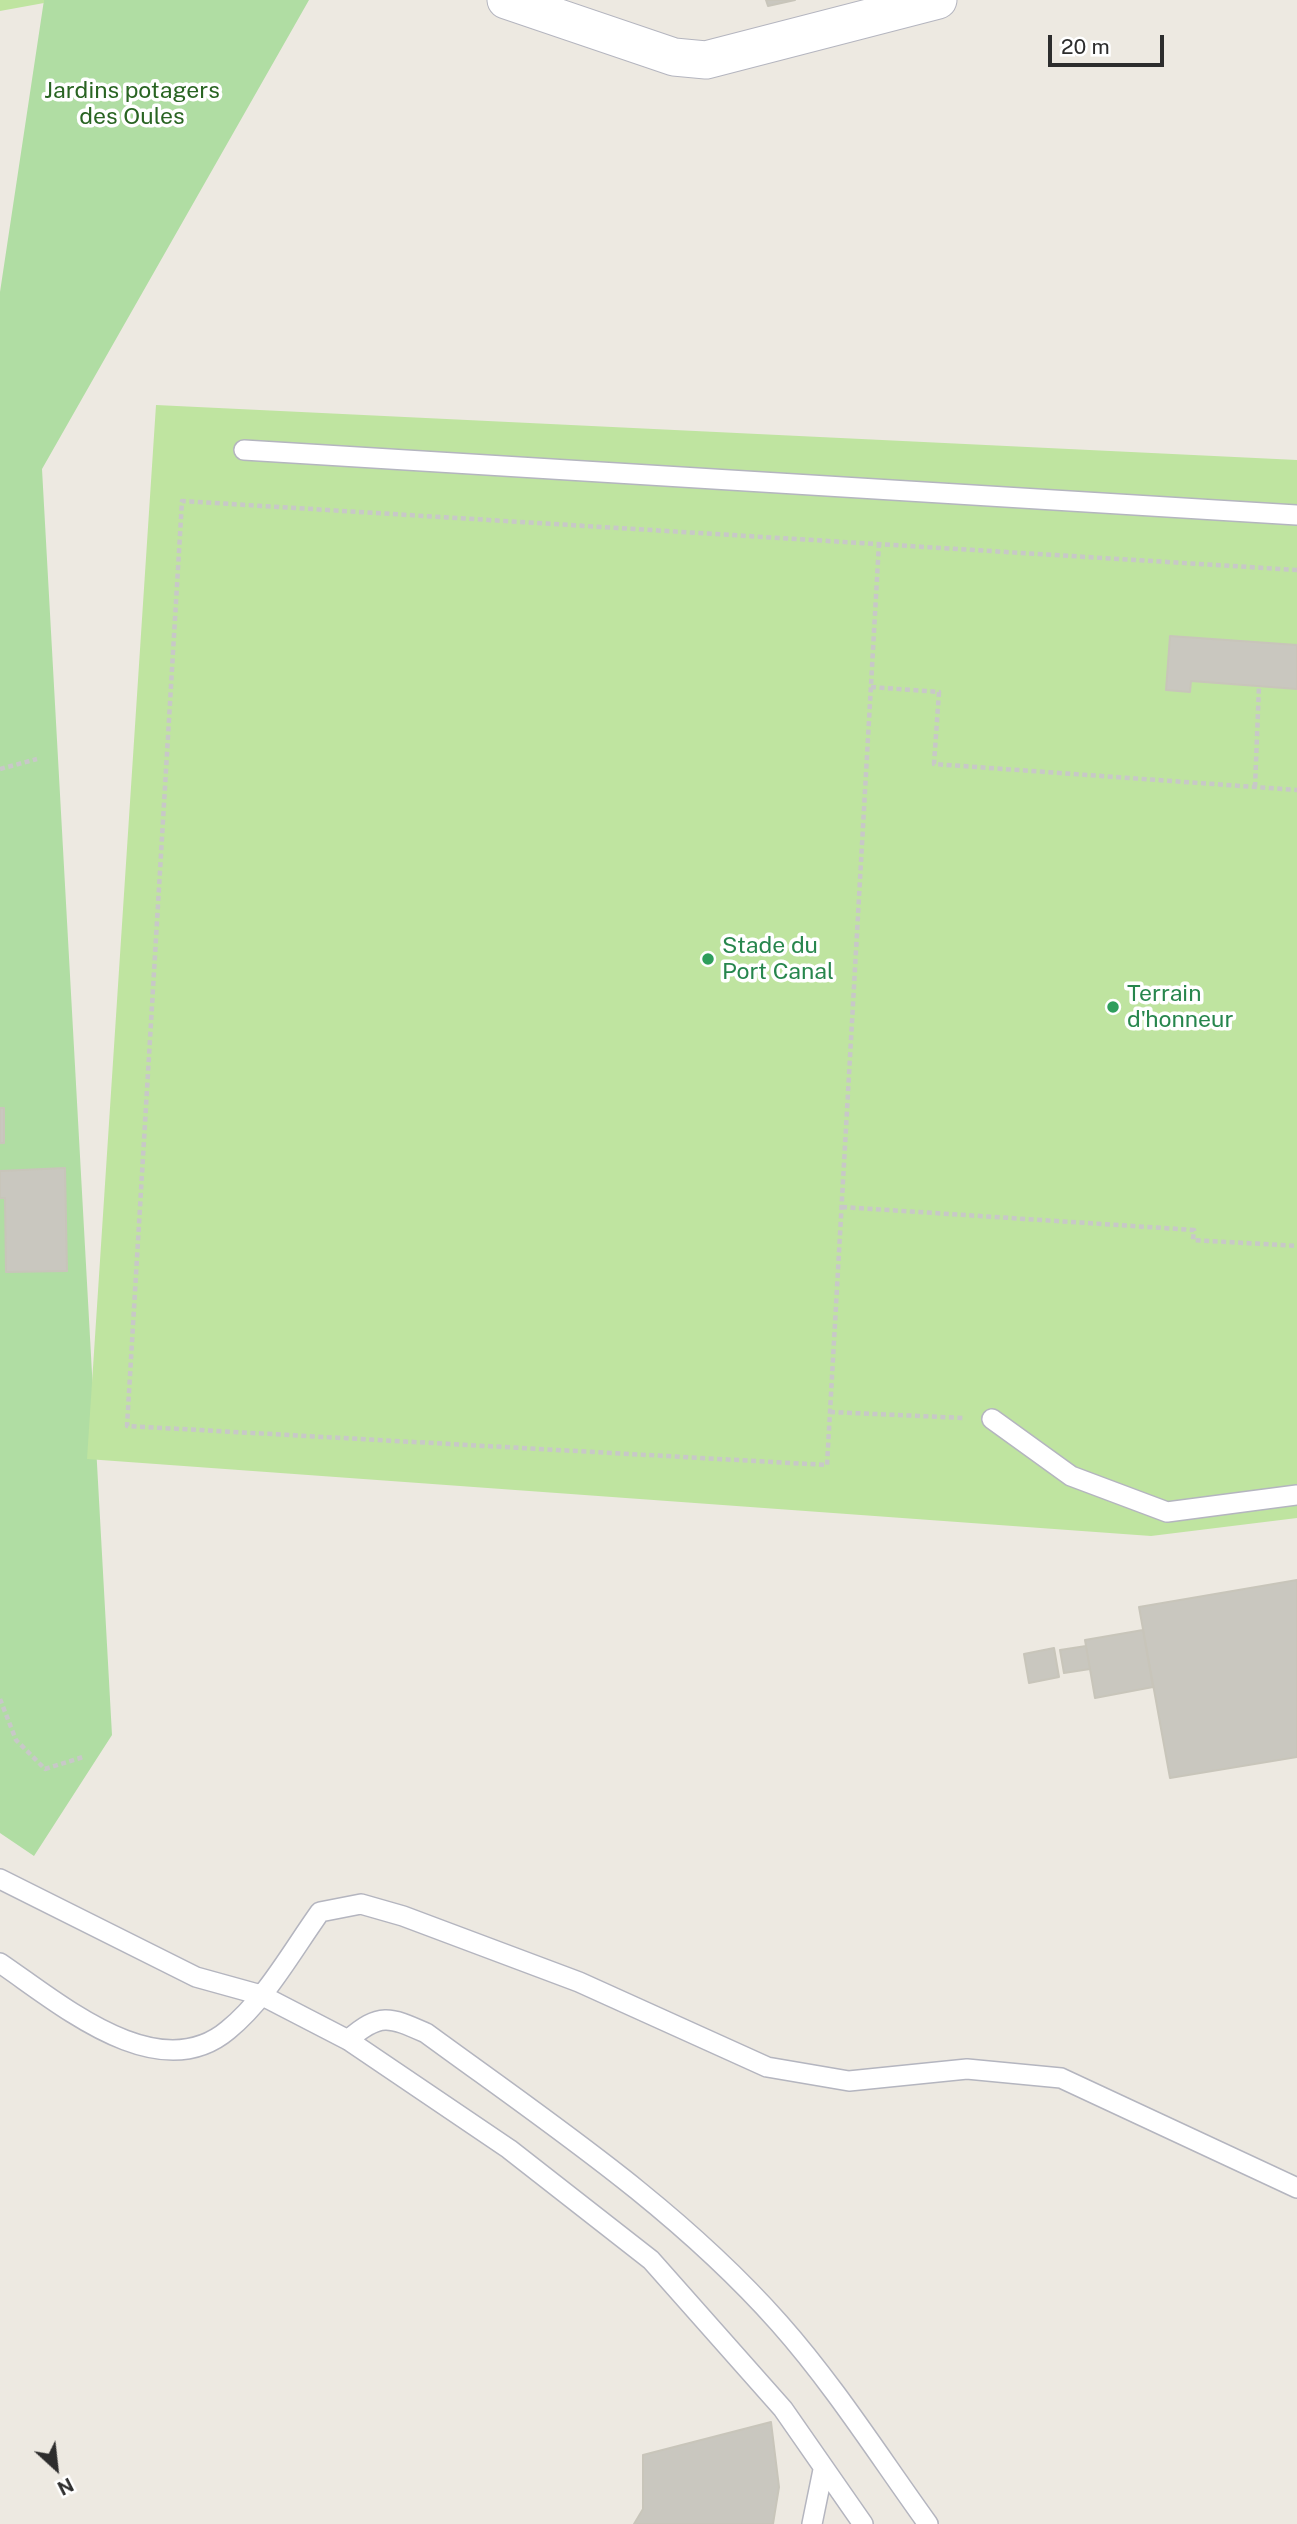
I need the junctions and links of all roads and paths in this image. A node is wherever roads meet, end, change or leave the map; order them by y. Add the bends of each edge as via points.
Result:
1 (506, 0) edge
2 (938, 0) edge
3 (244, 450) dead end
4 (1297, 515) edge
5 (879, 543) junction
6 (1297, 570) edge
7 (1259, 686) dead end
8 (871, 687) junction
9 (37, 760) dead end
10 (0, 769) edge
11 (1255, 787) junction
12 (1297, 789) edge
13 (842, 1208) junction
14 (1297, 1246) edge
15 (830, 1412) junction
16 (992, 1419) joint
17 (1297, 1495) edge
18 (0, 1699) edge
19 (83, 1757) dead end
20 (0, 1879) edge
21 (0, 1963) edge
22 (261, 1995) junction
23 (348, 2039) junction
24 (1297, 2188) edge
25 (823, 2470) junction
26 (812, 2524) edge
27 (863, 2524) edge
28 (928, 2524) edge

1 - 2 street via 674,57 706,60
3 - 4 lane
5 - 6 path
5 - 8 path
5 - 15 path via 182,501 127,1426 827,1465
7 - 11 path
8 - 11 path via 939,692 934,764
8 - 13 path
9 - 10 path
11 - 12 path
13 - 14 path via 1194,1230 1193,1240
13 - 15 path
15 - 16 path
16 - 17 lane via 1071,1476 1167,1512
18 - 19 path via 16,1740 45,1769
20 - 22 lane via 196,1977
21 - 22 lane via 90,2024 153,2050 178,2052 204,2045 228,2031
22 - 23 lane
22 - 24 lane via 320,1912 361,1903 579,1982 767,2067 849,2081 967,2069 1061,2078
23 - 25 lane via 509,2149 651,2260 783,2409
23 - 28 lane via 369,2022 396,2020 426,2033 628,2180 779,2322
25 - 26 lane
25 - 27 lane

